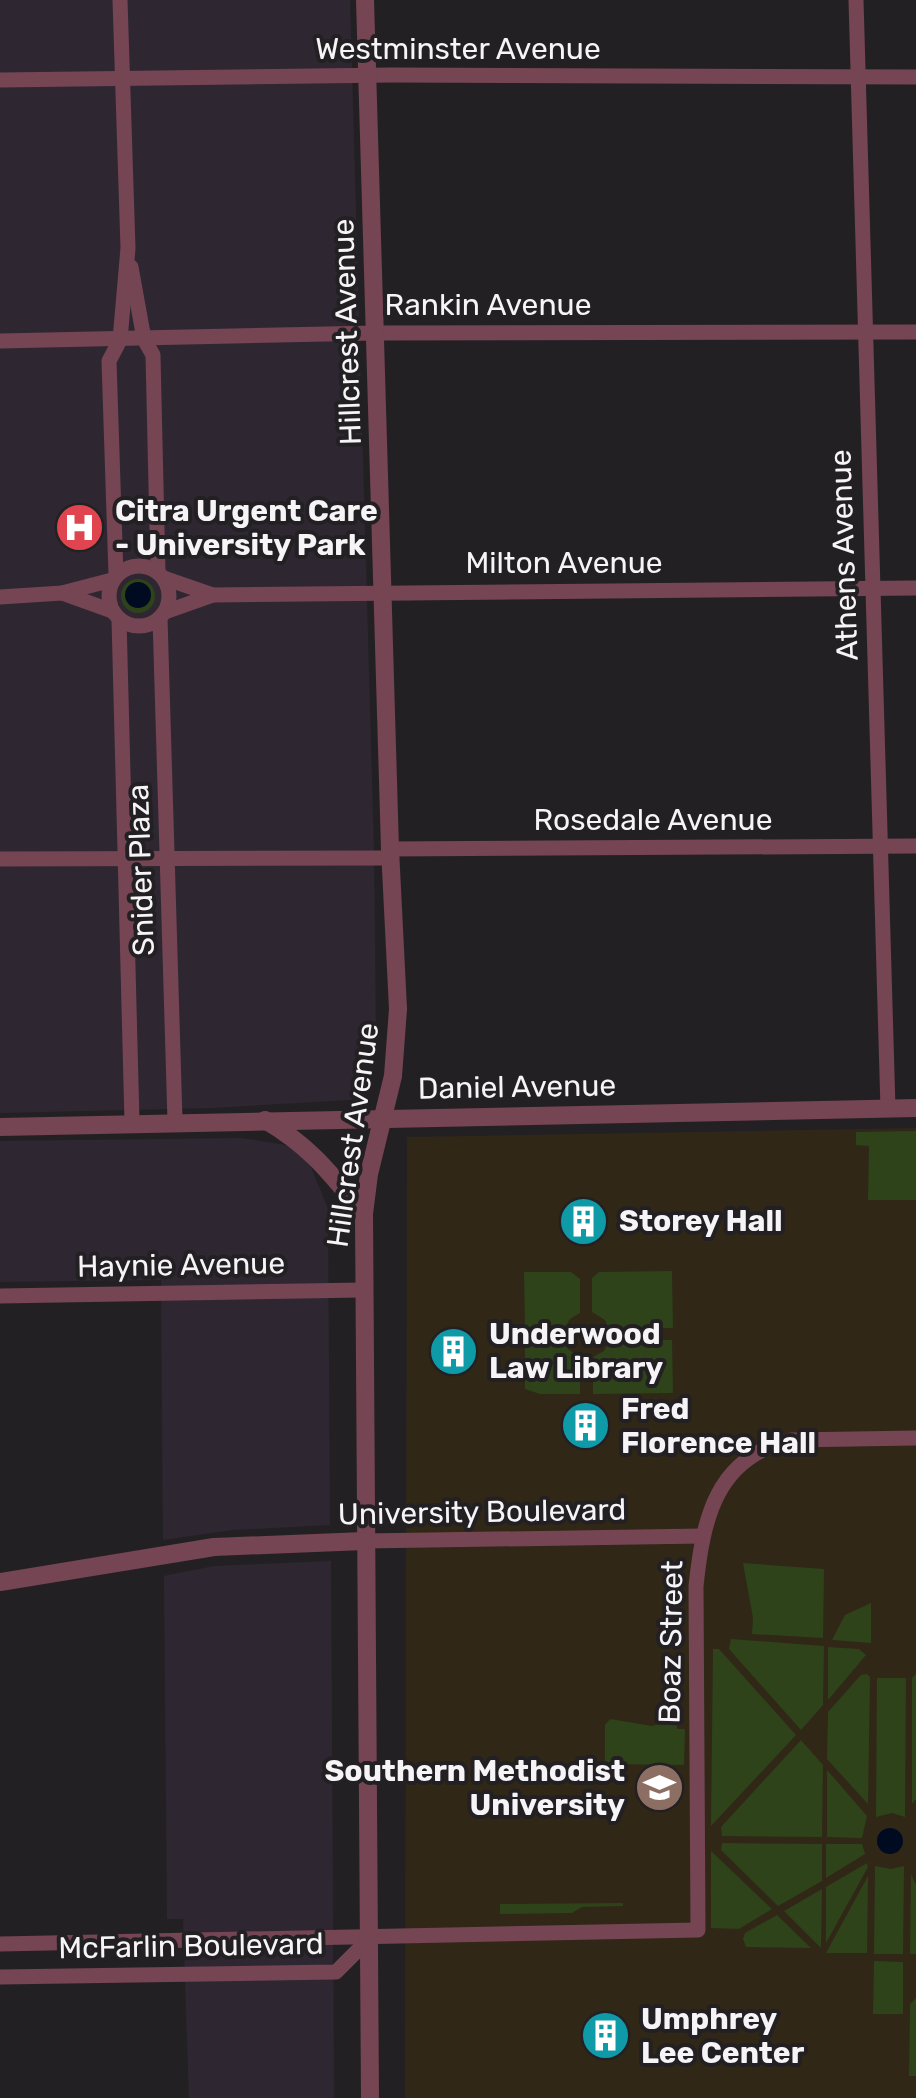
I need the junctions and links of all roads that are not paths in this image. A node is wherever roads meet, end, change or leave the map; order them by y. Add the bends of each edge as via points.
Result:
1 (120, 0) edge
2 (365, 0) edge
3 (856, 0) edge
4 (367, 75) junction
5 (123, 78) junction
6 (858, 78) junction
7 (916, 78) edge
8 (0, 80) edge
9 (128, 248) junction
10 (866, 332) junction
11 (916, 332) edge
12 (374, 333) junction
13 (144, 339) junction
14 (120, 340) junction
15 (0, 341) edge
16 (161, 575) junction
17 (114, 577) junction
18 (872, 588) junction
19 (916, 588) edge
20 (382, 591) junction
21 (62, 593) junction
22 (213, 595) junction
23 (0, 597) edge
24 (162, 614) junction
25 (116, 615) junction
26 (880, 846) junction
27 (916, 846) edge
28 (390, 853) junction
29 (0, 858) edge
30 (124, 858) junction
31 (169, 860) junction
32 (916, 1108) edge
33 (888, 1109) junction
34 (382, 1117) junction
35 (264, 1120) junction
36 (132, 1122) junction
37 (175, 1122) junction
38 (0, 1127) edge
39 (364, 1214) junction
40 (363, 1290) junction
41 (0, 1296) edge
42 (916, 1438) edge
43 (703, 1536) junction
44 (364, 1541) junction
45 (0, 1582) edge
46 (698, 1930) joint
47 (370, 1938) junction
48 (0, 1944) edge
49 (0, 1977) edge
50 (370, 2098) edge

1 - 5 street
2 - 4 street, Hillcrest Avenue
3 - 6 street, Athens Avenue
4 - 5 street, Westminster Avenue
4 - 6 street, Westminster Avenue
4 - 12 street, Hillcrest Avenue
5 - 8 street, Westminster Avenue
5 - 9 street
6 - 7 street, Westminster Avenue
6 - 10 street, Athens Avenue
9 - 13 street
9 - 14 street
10 - 11 street, Rankin Avenue
10 - 12 street, Rankin Avenue
10 - 18 street, Athens Avenue
12 - 13 street, Rankin Avenue
12 - 20 street, Hillcrest Avenue
13 - 14 street, Rankin Avenue
13 - 16 street via 153,355
14 - 15 street, Rankin Avenue
14 - 17 street via 109,361
16 - 17 street via 136,565
16 - 22 street, Milton Avenue
16 - 24 street via 169,595
17 - 21 street
17 - 25 street via 108,596
18 - 19 street, Milton Avenue
18 - 20 street, Milton Avenue
18 - 26 street, Athens Avenue
20 - 22 street, Milton Avenue
20 - 28 street, Hillcrest Avenue
21 - 23 street
21 - 25 street
22 - 24 street, Milton Avenue
24 - 25 street via 140,626
24 - 31 street, Snider Plaza
25 - 30 street, Snider Plaza
26 - 27 street, Rosedale Avenue
26 - 28 street, Rosedale Avenue
26 - 33 street, Athens Avenue
28 - 31 street, Rosedale Avenue
28 - 34 street, Hillcrest Avenue via 398,1010
29 - 30 street, Rosedale Avenue
30 - 31 street, Rosedale Avenue
30 - 36 street, Snider Plaza
31 - 37 street, Snider Plaza
32 - 33 street, Daniel Avenue
33 - 34 street, Daniel Avenue
34 - 35 street, Daniel Avenue
34 - 39 street, Hillcrest Avenue
35 - 37 street, Daniel Avenue
35 - 39 street via 318,1158
36 - 37 street, Daniel Avenue
36 - 38 street, Daniel Avenue
39 - 40 street, Hillcrest Avenue
40 - 41 street, Haynie Avenue
40 - 44 street, Hillcrest Avenue
42 - 43 street via 790,1440 758,1450 723,1483
43 - 44 street, University Boulevard
43 - 46 street, Boaz Street via 695,1609
44 - 45 street, University Boulevard via 214,1547
44 - 47 street, Hillcrest Avenue
46 - 47 street, McFarlin Boulevard
47 - 48 street, McFarlin Boulevard
47 - 49 street, McFarlin Boulevard via 336,1972
47 - 50 street, Hillcrest Avenue

